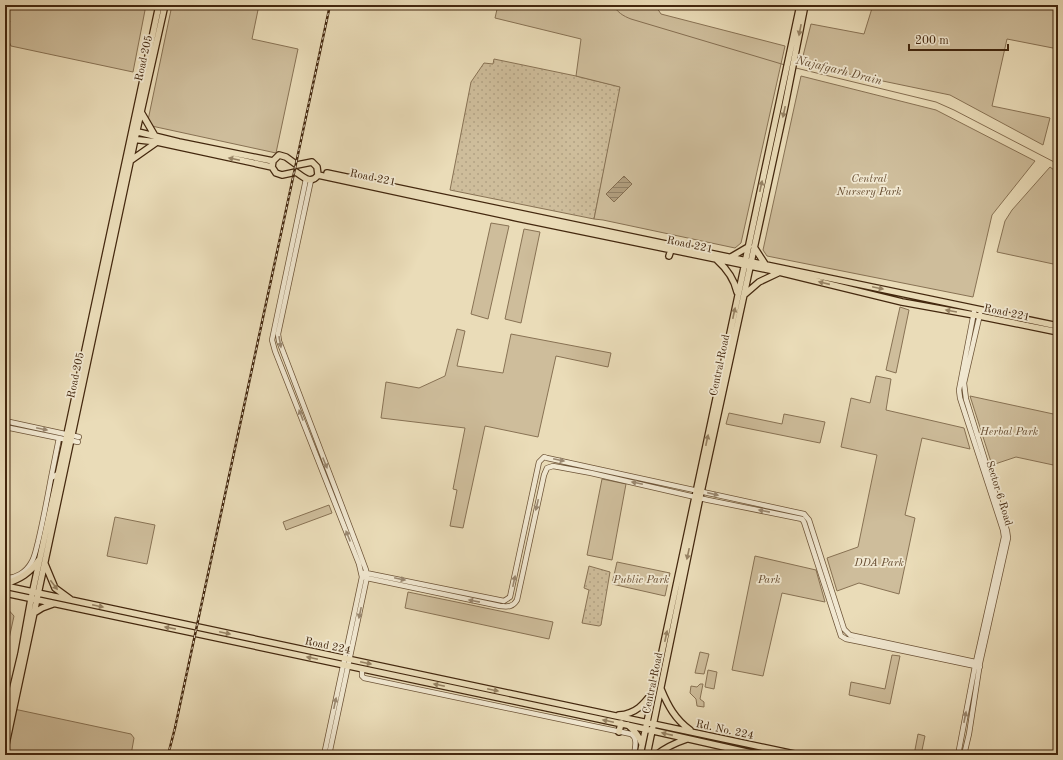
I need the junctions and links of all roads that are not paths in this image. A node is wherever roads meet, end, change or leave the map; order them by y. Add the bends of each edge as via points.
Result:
1 (159, 5) edge
2 (165, 5) edge
3 (800, 5) edge
4 (805, 5) edge
5 (792, 54) junction
6 (141, 112) junction
7 (134, 131) junction
8 (155, 136) junction
9 (132, 139) junction
10 (157, 142) junction
11 (130, 161) junction
12 (273, 161) junction
13 (272, 167) junction
14 (319, 173) junction
15 (308, 180) junction
16 (751, 247) junction
17 (731, 257) junction
18 (715, 259) junction
19 (747, 263) junction
20 (764, 264) junction
21 (779, 272) junction
22 (744, 295) junction
23 (738, 297) junction
24 (977, 313) junction
25 (1058, 326) edge
26 (1058, 332) edge
27 (5, 421) edge
28 (5, 427) edge
29 (69, 437) junction
30 (79, 437) dead end
31 (59, 438) junction
32 (78, 442) dead end
33 (58, 474) junction
34 (51, 478) junction
35 (699, 490) junction
36 (697, 497) junction
37 (40, 559) junction
38 (45, 563) junction
39 (364, 575) junction
40 (5, 578) edge
41 (5, 585) edge
42 (5, 593) edge
43 (35, 593) junction
44 (34, 599) junction
45 (72, 601) junction
46 (55, 604) junction
47 (34, 613) junction
48 (346, 662) junction
49 (978, 664) junction
50 (362, 669) junction
51 (661, 689) junction
52 (654, 690) junction
53 (615, 716) junction
54 (5, 721) edge
55 (621, 723) junction
56 (628, 725) junction
57 (651, 726) junction
58 (646, 729) junction
59 (619, 732) junction
60 (691, 732) junction
61 (689, 739) junction
62 (642, 746) junction
63 (5, 749) edge
64 (324, 755) edge
65 (329, 755) edge
66 (634, 755) edge
67 (640, 755) edge
68 (646, 755) edge
69 (656, 755) edge
70 (760, 755) edge
71 (799, 755) edge
72 (958, 755) edge
73 (964, 755) edge

1 - 7 main road, Road 205
2 - 6 main road, Road 205
3 - 5 main road, Central Road
4 -> 5 main road, Central Road
16 -> 5 main road, Central Road via 785,72
5 -> 16 main road, Central Road via 792,74
6 - 7 main road, Road 205
6 - 8 main road
7 - 8 main road
7 - 9 main road, Road 205
8 - 12 main road
9 - 10 main road
9 - 11 main road, Road 205
9 - 29 main road, Road 205
10 - 11 main road
13 -> 10 main road
11 - 29 main road, Road 205
12 - 13 main road
12 - 14 main road via 282,155 297,165 312,162
13 - 15 main road via 273,171 279,174 296,172
14 - 15 main road via 315,178
14 - 17 main road, Road 221 via 657,239
14 - 18 main road, Road 221 via 670,253
15 - 39 street via 278,334 356,543
16 - 17 main road
16 - 19 main road, Central Road
16 - 20 main road
17 - 19 main road, Road 221
18 - 19 main road, Road 221
18 - 23 main road via 733,278
19 - 20 main road, Road 221
19 - 21 main road, Road 221
19 - 22 main road, Central Road
19 - 23 main road, Central Road
20 -> 24 main road, Road 221
21 - 22 main road via 759,282
24 -> 21 main road, Road 221 via 902,302
22 - 35 main road, Central Road
35 -> 23 main road, Central Road
24 - 25 main road
24 - 26 main road, Road 221
24 - 49 street, Sector 6 Road via 964,390 1008,538
27 -> 29 street
28 - 31 street
29 - 30 street
29 - 31 street
29 - 32 street
29 - 33 main road, Road 205
29 - 38 main road, Road 205
31 - 34 street
33 - 34 street
33 - 37 main road, Road 205
34 - 40 street via 34,558 22,573
35 - 36 main road, Central Road
39 -> 35 street via 507,600 510,597 539,462 544,457
35 -> 49 street via 807,516 844,629 850,635
36 -> 39 street via 591,472 550,466 544,475 517,600 511,606 466,600
49 -> 36 street via 846,639 841,636 802,519
36 -> 51 main road, Central Road
52 -> 36 main road, Central Road
37 - 41 main road via 23,577
37 - 43 main road, Road 205
38 - 43 main road, Road 205
38 -> 45 main road via 55,588
39 - 48 street
41 - 43 main road, Road 224
42 - 44 main road, Road 224
43 - 44 main road, Road 205
43 - 45 main road, Road 224
44 - 46 main road, Road 224
44 - 47 main road, Road 205
44 - 54 main road, Road 205
45 -> 48 main road, Road 224
46 - 47 main road
48 -> 46 main road, Road 224
47 - 63 main road, Road 205
48 - 50 main road, Road 224
48 -> 53 main road, Road 224
64 -> 48 street
48 - 65 street
72 -> 49 street, Sector 6 Road
49 - 73 street, Sector 6 Road
55 -> 50 main road, Road 224
50 - 59 street via 361,675 364,678
51 - 57 main road, Central Road
51 - 60 main road via 670,710
52 - 53 main road via 636,710
52 - 57 main road, Central Road
53 - 57 main road, Road 224
55 - 56 main road, Road 224
55 - 59 main road
56 - 58 main road, Road 224
56 - 62 main road via 640,738
57 - 58 main road, Rd. No. 224
57 - 60 main road, Rd. No. 224
61 -> 57 main road, Rd. No. 224
57 - 68 main road
58 - 62 main road
59 - 66 street via 634,737
60 - 71 main road, Rd. No. 224
61 - 69 main road via 666,747
61 - 70 main road, Rd. No. 224
62 - 67 main road

